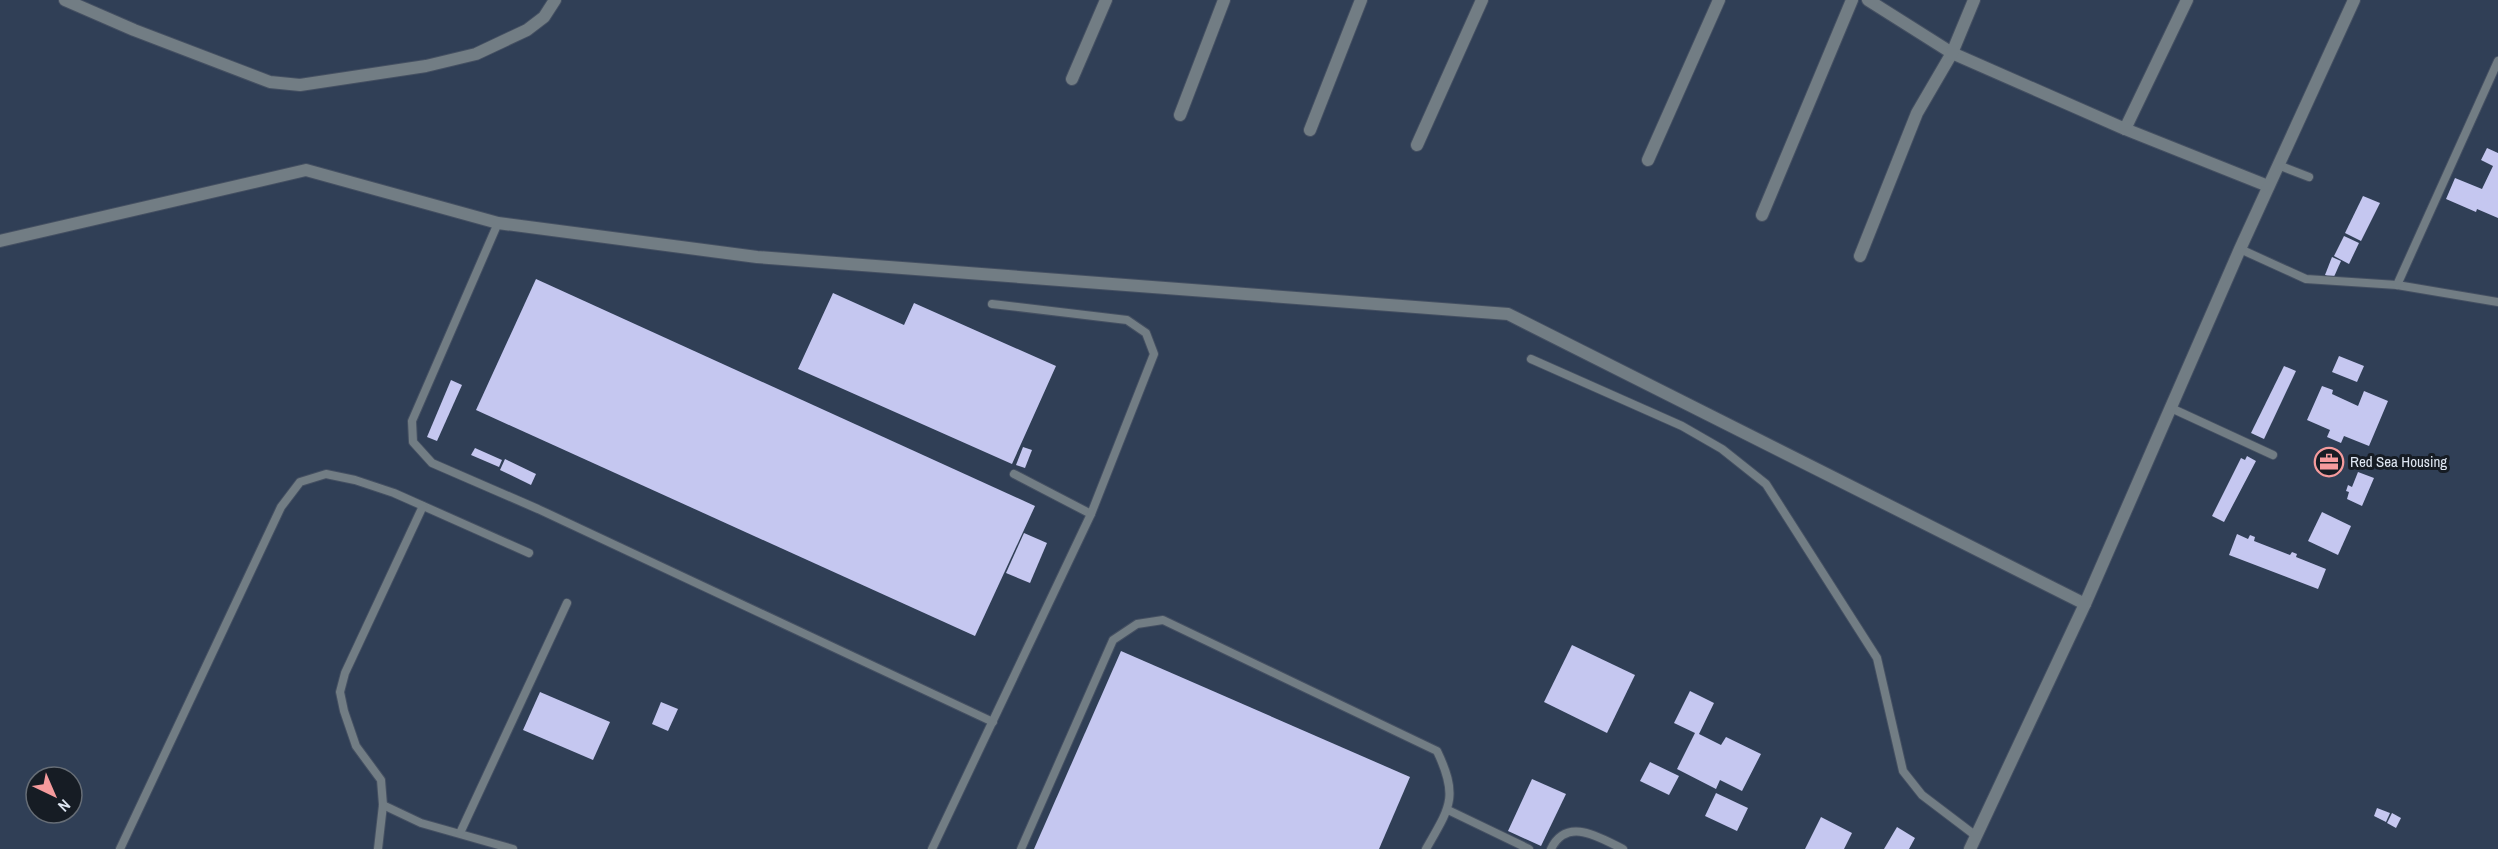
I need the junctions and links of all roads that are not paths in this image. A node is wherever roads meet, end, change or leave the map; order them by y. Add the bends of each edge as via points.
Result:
1 (65, 0) edge
2 (555, 0) edge
3 (1106, 0) edge
4 (1224, 0) edge
5 (1361, 0) edge
6 (1482, 0) edge
7 (1719, 0) edge
8 (1852, 0) edge
9 (1868, 0) edge
10 (1974, 0) edge
11 (2187, 0) edge
12 (2354, 0) edge
13 (1952, 53) junction
14 (2498, 61) edge
15 (1072, 79) dead end
16 (1180, 115) dead end
17 (2125, 129) junction
18 (1310, 130) dead end
19 (1417, 145) dead end
20 (1648, 160) dead end
21 (2278, 165) junction
22 (2309, 177) dead end
23 (2268, 186) junction
24 (1762, 214) dead end
25 (498, 224) junction
26 (0, 241) edge
27 (2240, 249) junction
28 (1860, 256) dead end
29 (2397, 285) junction
30 (2498, 302) edge
31 (992, 304) dead end
32 (1531, 358) dead end
33 (2171, 408) junction
34 (2273, 455) dead end
35 (1014, 474) dead end
36 (423, 506) junction
37 (1091, 514) junction
38 (529, 553) dead end
39 (567, 603) dead end
40 (2085, 604) junction
41 (993, 722) junction
42 (383, 805) junction
43 (1448, 810) junction
44 (460, 833) junction
45 (1976, 836) junction
46 (120, 849) edge
47 (378, 849) edge
48 (513, 849) edge
49 (932, 849) edge
50 (1021, 849) edge
51 (1426, 849) edge
52 (1530, 849) edge
53 (1551, 849) edge
54 (1623, 849) edge
55 (1970, 849) edge

1 - 2 street via 270,82 300,85 426,66 476,54 527,30 544,17
3 - 15 street
4 - 16 street
5 - 18 street
6 - 19 street
7 - 20 street
8 - 24 street
9 - 13 street
10 - 13 street
11 - 17 street
12 - 21 street
13 - 17 street
13 - 28 street via 1917,113
14 - 29 lane
17 - 23 street
21 - 22 lane
21 - 23 street
23 - 27 street
25 - 26 street via 306,170
25 - 40 street via 757,257 1508,314
25 - 41 lane via 412,421 413,442 432,463
27 - 29 lane via 2306,279
27 - 33 street
29 - 30 lane
31 - 37 lane via 1127,321 1146,333 1154,354
32 - 45 lane via 1682,426 1722,449 1766,484 1877,658 1903,771 1922,795
33 - 34 lane
33 - 40 street
35 - 37 lane
36 - 38 lane
36 - 42 lane via 345,673 340,692 356,746 381,780
36 - 46 lane via 394,493 326,474 300,482 281,507
37 - 41 lane
39 - 44 lane
40 - 45 street
41 - 49 lane
42 - 44 lane via 421,823
42 - 47 lane
43 - 50 lane via 1448,774 1437,751 1163,621 1137,624 1113,640
43 - 51 lane
43 - 52 lane
44 - 48 lane
45 - 55 street
53 - 54 lane via 1563,834 1574,830 1588,832

